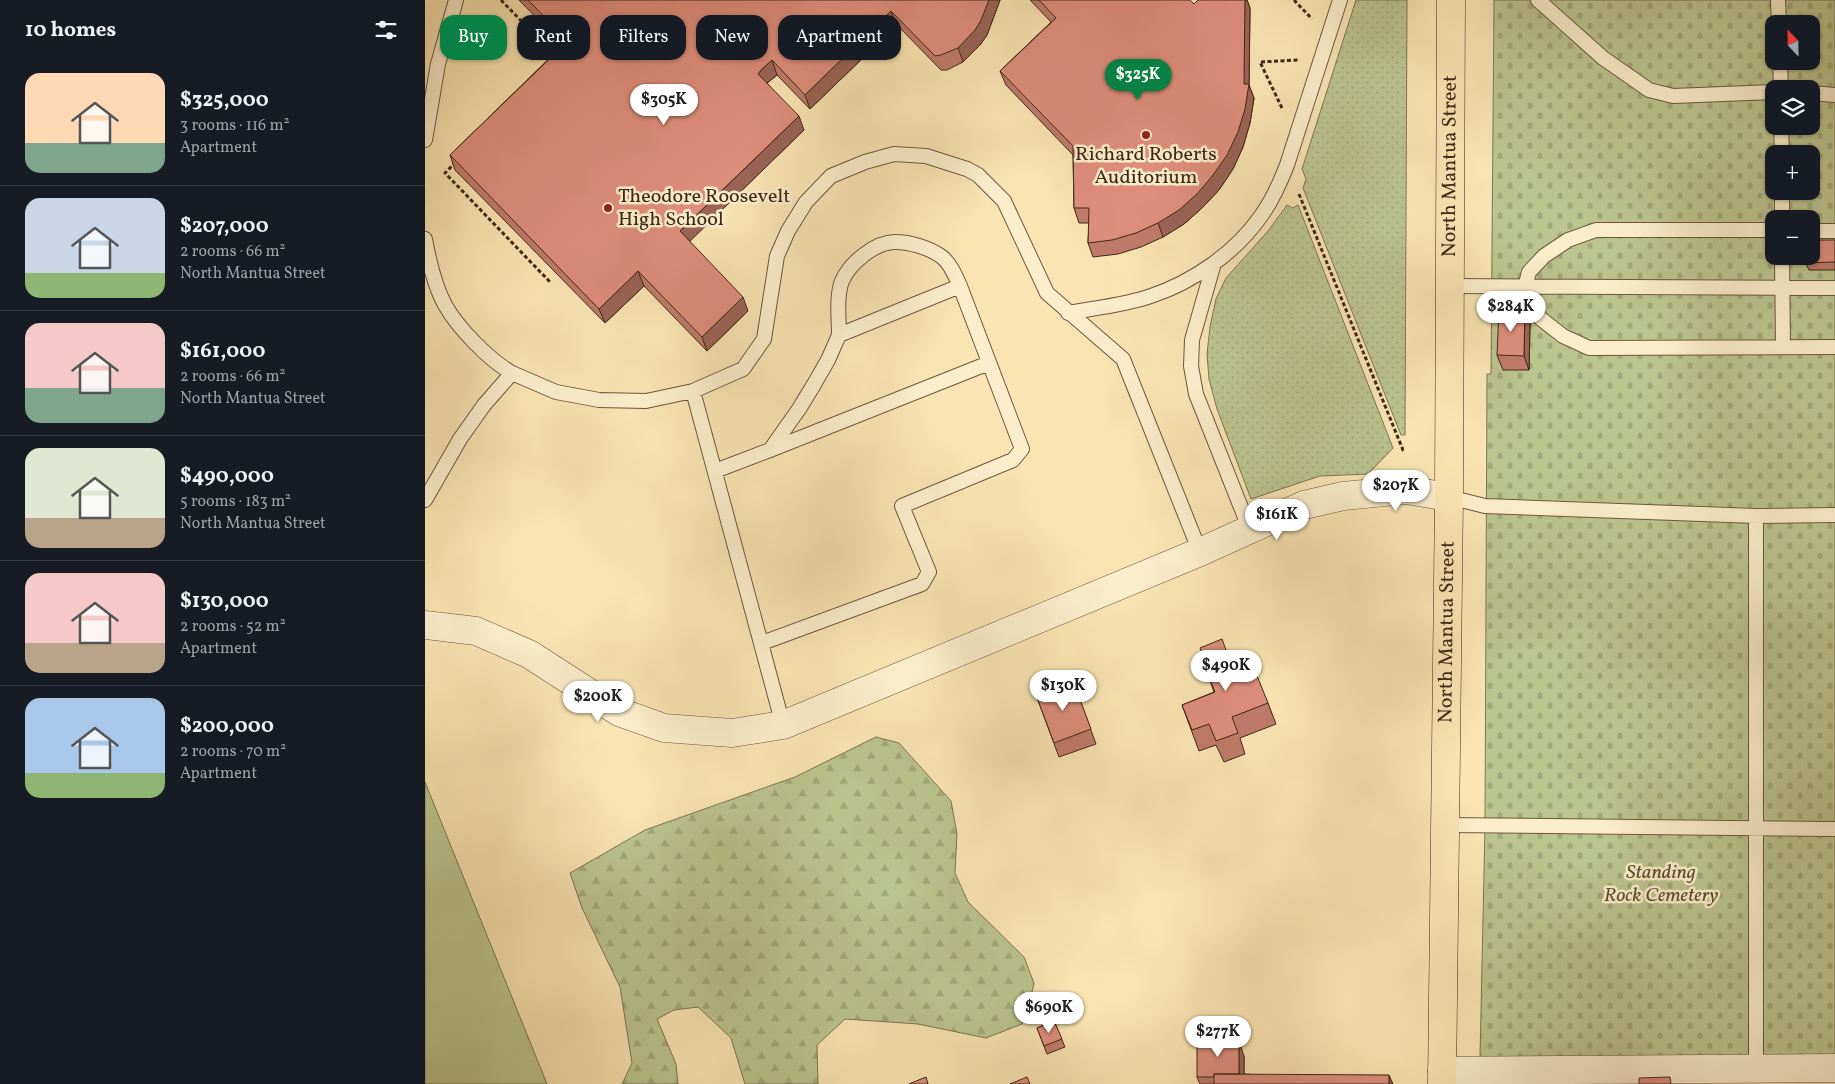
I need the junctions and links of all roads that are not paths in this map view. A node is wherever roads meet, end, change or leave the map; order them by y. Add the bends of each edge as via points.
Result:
1 (456, 0) edge
2 (1339, 0) edge
3 (1451, 0) edge
4 (1538, 0) edge
5 (1778, 0) edge
6 (1779, 15) edge
7 (1765, 92) edge
8 (1820, 94) edge
9 (1835, 95) edge
10 (425, 140) edge
11 (1765, 230) edge
12 (1820, 230) edge
13 (1835, 231) edge
14 (425, 239) edge
15 (1214, 263) junction
16 (1782, 265) edge
17 (960, 286) junction
18 (1451, 286) junction
19 (1525, 287) junction
20 (1783, 288) junction
21 (1835, 288) edge
22 (1068, 313) junction
23 (839, 335) junction
24 (1783, 347) junction
25 (1835, 347) edge
26 (989, 363) junction
27 (512, 373) junction
28 (693, 391) junction
29 (770, 450) junction
30 (715, 471) junction
31 (1449, 497) junction
32 (425, 500) edge
33 (1835, 515) edge
34 (1756, 516) junction
35 (1250, 530) junction
36 (1200, 552) junction
37 (425, 624) edge
38 (762, 643) junction
39 (783, 725) junction
40 (1446, 825) junction
41 (1756, 828) junction
42 (1835, 829) edge
43 (1756, 1068) junction
44 (1835, 1068) edge
45 (1442, 1078) edge

1 - 10 lane via 438,64
2 - 15 lane via 1278,187 1261,217 1237,244
3 - 18 main road, North Mantua Street
4 - 7 lane via 1603,58 1649,90 1673,96
5 - 6 lane
8 - 9 lane
11 - 19 lane via 1596,230 1568,240 1544,256 1529,272
12 - 13 lane
14 - 27 lane via 431,271 445,305 473,341 499,366
15 - 22 lane via 1183,282 1150,296
15 - 35 lane via 1192,340 1191,366 1195,394
16 - 20 lane
17 - 23 lane
17 - 23 lane via 943,258 920,246 894,242 873,248 855,262 842,281
17 - 26 lane
18 - 19 lane
18 - 31 main road, North Mantua Street
19 - 20 lane
19 - 24 lane via 1540,318 1563,336 1589,348
20 - 21 lane
20 - 24 lane
22 - 28 lane via 1047,293 1003,201 978,175 967,168 926,156 894,154 831,176 806,202 788,230 777,256 764,339 743,369
22 - 36 lane via 1123,359
23 - 29 lane via 813,386
24 - 25 lane
26 - 29 lane
26 - 38 lane via 1022,449 1013,460 902,506 929,572 922,584
27 - 28 lane via 556,392 599,400 646,401
27 - 32 lane via 460,439
28 - 30 lane
29 - 30 lane
30 - 38 lane
31 - 34 lane via 1485,506
31 - 35 street via 1406,490 1343,496 1304,505
31 - 40 main road, North Mantua Street
33 - 34 lane
34 - 41 lane
35 - 36 street
36 - 39 street
37 - 39 street via 476,631 529,654 619,712 665,728 732,733
38 - 39 lane
40 - 41 lane
40 - 45 main road, North Mantua Street
41 - 42 lane
41 - 43 lane
43 - 44 street
43 - 45 street

